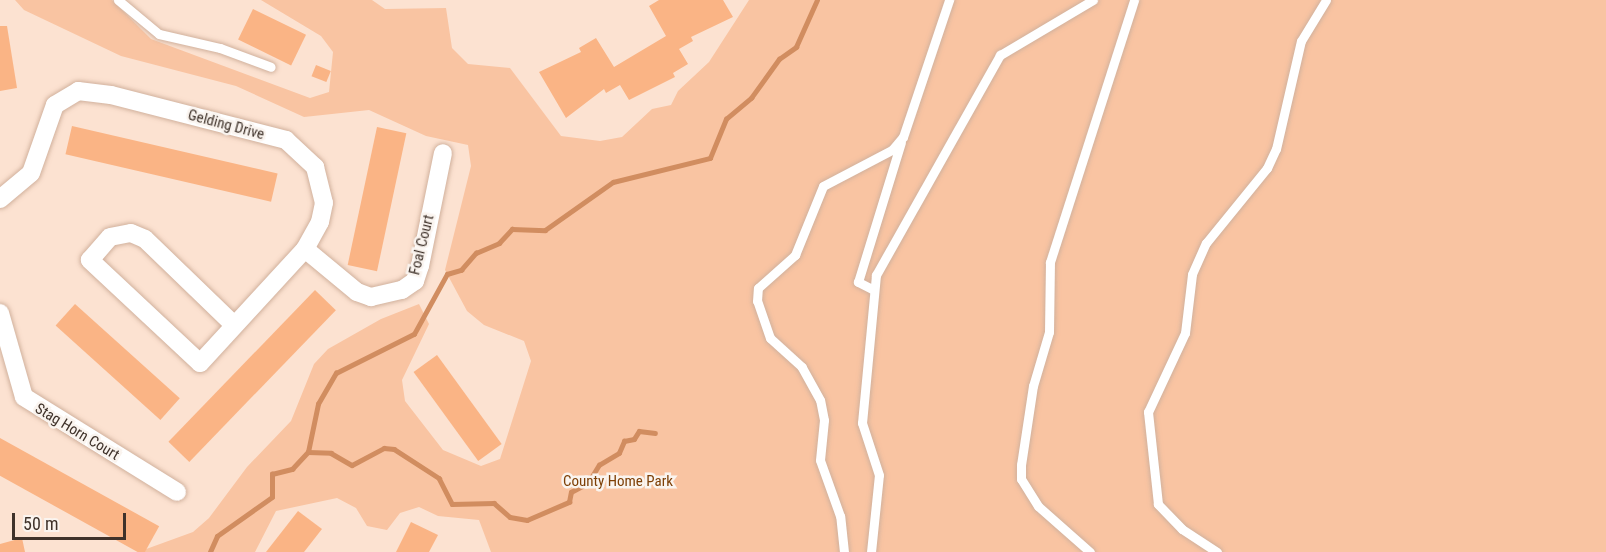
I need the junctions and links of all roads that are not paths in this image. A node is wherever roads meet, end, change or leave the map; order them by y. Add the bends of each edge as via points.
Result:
1 (118, 0) edge
2 (949, 0) edge
3 (1094, 0) edge
4 (1134, 0) edge
5 (1326, 0) edge
6 (272, 67) dead end
7 (903, 137) junction
8 (443, 153) dead end
9 (0, 199) edge
10 (305, 249) junction
11 (872, 289) junction
12 (0, 313) edge
13 (233, 324) junction
14 (177, 492) dead end
15 (844, 552) edge
16 (871, 552) edge
17 (1090, 552) edge
18 (1217, 552) edge

1 - 6 lane via 159,34 220,48
2 - 7 lane
3 - 11 lane via 1000,55
4 - 17 lane via 1050,262 1049,332 1033,386 1021,465 1021,479 1038,506
5 - 18 lane via 1301,42 1271,159 1206,243 1192,274 1178,355 1148,412 1158,504 1182,529
7 - 11 lane via 858,282
7 - 15 lane via 892,150 824,186 795,255 758,288 757,301 770,338 802,367 820,400 824,420 820,460 840,516
8 - 10 street, Foal Court via 415,281 402,290 371,297 342,283
9 - 10 street, Gelding Drive via 31,173 55,105 78,91 93,91 286,140 315,166 324,203 320,222
10 - 13 street, Gelding Drive
11 - 16 lane via 862,423 879,475
12 - 14 street, Stag Horn Court via 24,397
13 - 13 street, Gelding Drive via 145,239 119,233 90,260 200,363

